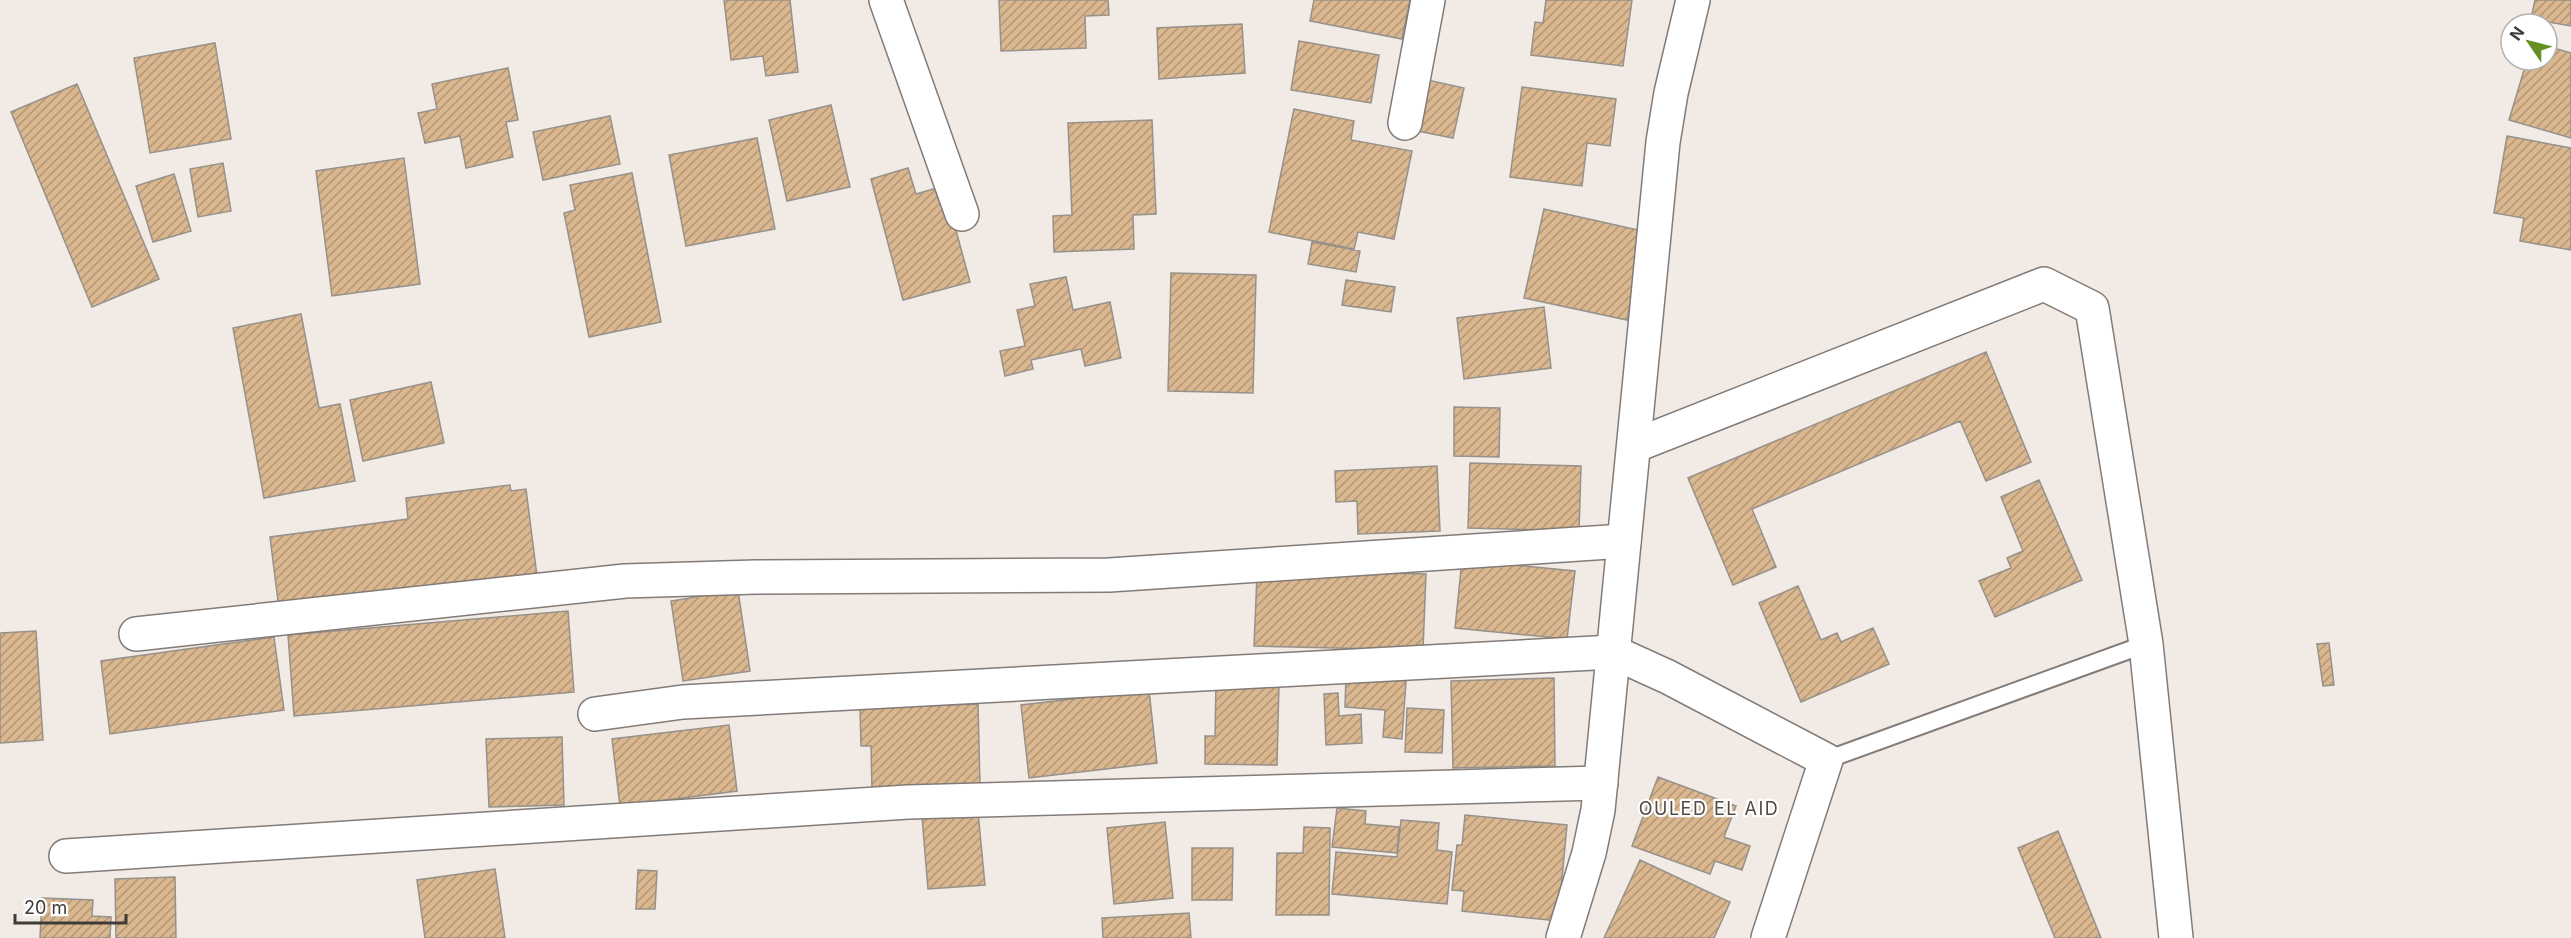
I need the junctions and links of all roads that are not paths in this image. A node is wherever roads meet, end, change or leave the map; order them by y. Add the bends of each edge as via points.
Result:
1 (886, 0) edge
2 (1428, 0) edge
3 (1693, 0) edge
4 (1405, 123) dead end
5 (962, 214) dead end
6 (1634, 446) junction
7 (1624, 540) junction
8 (136, 634) dead end
9 (2146, 644) junction
10 (1613, 652) junction
11 (595, 714) dead end
12 (1827, 759) junction
13 (1600, 783) junction
14 (66, 856) dead end
15 (1563, 938) edge
16 (1768, 938) edge
17 (2176, 938) edge

1 - 5 street
2 - 4 street
3 - 6 street via 1663,142
6 - 7 street
6 - 9 street via 2044,284 2092,308
7 - 8 street via 1109,575 625,581
7 - 10 street
9 - 12 lane
9 - 17 street
10 - 11 street via 683,702
10 - 12 street
10 - 13 street
12 - 16 street
13 - 14 street via 908,802
13 - 15 street via 1589,853

